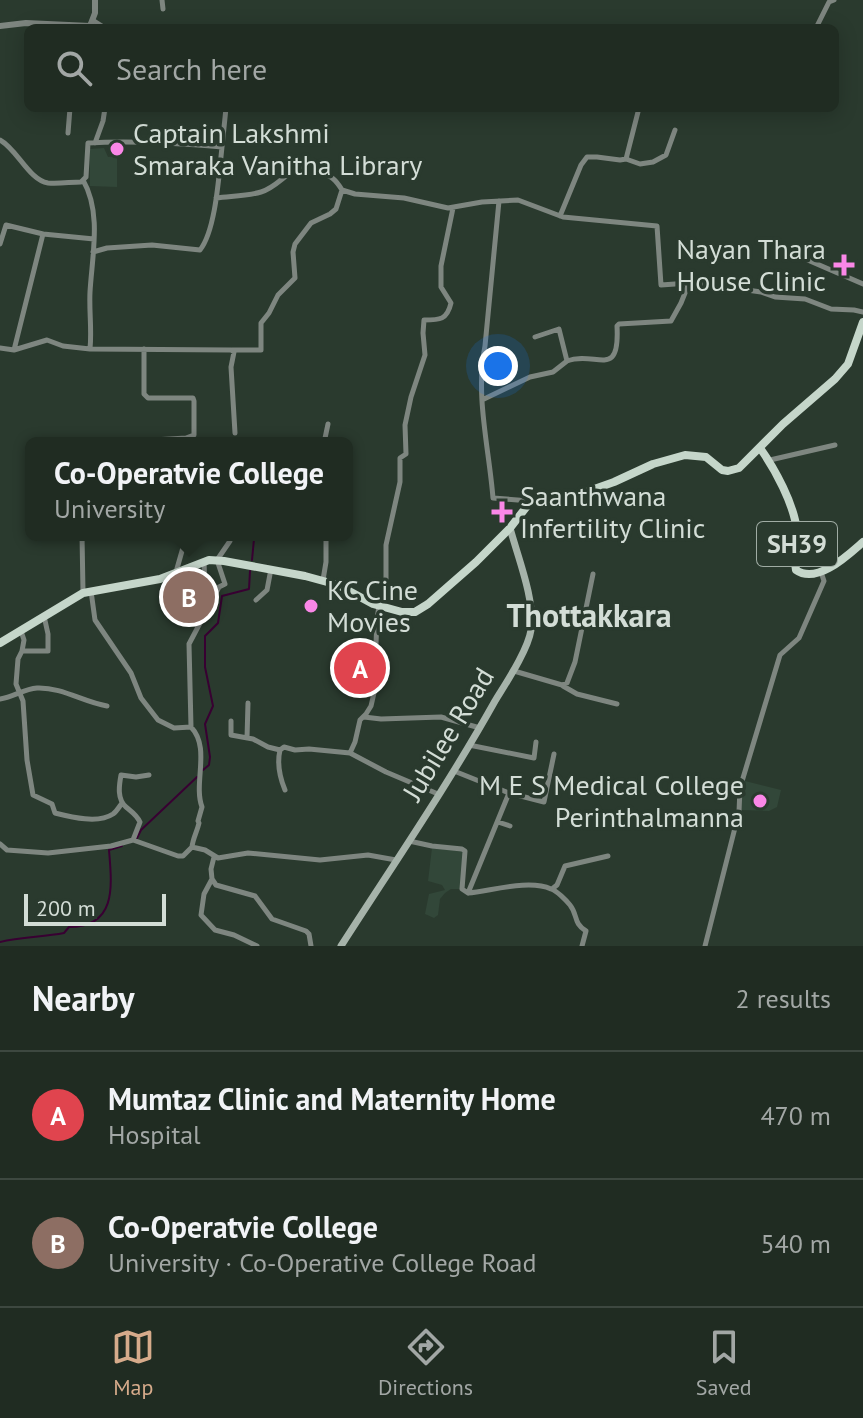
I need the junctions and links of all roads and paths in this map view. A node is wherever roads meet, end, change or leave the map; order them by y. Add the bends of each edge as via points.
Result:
1 (95, 0) edge
2 (162, 0) edge
3 (834, 0) edge
4 (163, 9) dead end
5 (94, 21) junction
6 (42, 24) edge
7 (92, 24) edge
8 (99, 24) edge
9 (818, 24) edge
10 (0, 26) edge
11 (70, 112) edge
12 (104, 112) edge
13 (226, 112) edge
14 (638, 112) edge
15 (675, 130) dead end
16 (68, 133) dead end
17 (0, 140) edge
18 (95, 143) junction
19 (222, 147) junction
20 (626, 159) junction
21 (83, 180) junction
22 (342, 190) junction
23 (216, 198) junction
24 (499, 201) junction
25 (453, 208) junction
26 (560, 216) junction
27 (43, 234) junction
28 (94, 239) junction
29 (0, 244) edge
30 (787, 251) dead end
31 (93, 252) junction
32 (689, 283) junction
33 (863, 284) edge
34 (863, 312) edge
35 (863, 322) edge
36 (535, 337) dead end
37 (0, 348) edge
38 (90, 349) junction
39 (144, 349) junction
40 (14, 350) junction
41 (231, 350) junction
42 (567, 361) junction
43 (483, 400) junction
44 (328, 424) dead end
45 (235, 433) dead end
46 (192, 437) edge
47 (325, 437) edge
48 (835, 445) dead end
49 (760, 448) junction
50 (770, 460) junction
51 (531, 501) junction
52 (510, 528) junction
53 (83, 541) edge
54 (183, 541) edge
55 (230, 541) edge
56 (326, 541) edge
57 (863, 542) edge
58 (217, 560) junction
59 (204, 561) junction
60 (271, 568) junction
61 (821, 571) junction
62 (175, 573) junction
63 (593, 574) dead end
64 (323, 580) junction
65 (87, 592) junction
66 (201, 593) dead end
67 (256, 600) dead end
68 (379, 606) junction
69 (44, 616) junction
70 (21, 630) junction
71 (0, 643) edge
72 (22, 651) junction
73 (513, 670) junction
74 (562, 685) junction
75 (20, 694) junction
76 (0, 699) edge
77 (248, 703) dead end
78 (617, 704) dead end
79 (107, 706) dead end
80 (363, 716) junction
81 (231, 721) dead end
82 (191, 727) junction
83 (480, 728) junction
84 (247, 738) junction
85 (536, 742) dead end
86 (469, 745) junction
87 (280, 750) junction
88 (350, 753) junction
89 (554, 754) dead end
90 (454, 771) junction
91 (149, 775) dead end
92 (285, 790) dead end
93 (509, 793) junction
94 (438, 794) junction
95 (122, 803) junction
96 (498, 822) junction
97 (510, 826) dead end
98 (133, 840) junction
99 (408, 841) junction
100 (0, 844) edge
101 (192, 847) junction
102 (608, 856) dead end
103 (214, 857) junction
104 (396, 860) junction
105 (212, 879) junction
106 (552, 889) junction
107 (468, 893) junction
108 (257, 946) edge
109 (311, 946) edge
110 (341, 946) edge
111 (582, 946) edge
112 (705, 946) edge

1 - 5 street
2 - 4 street
3 - 9 street
5 - 7 street
5 - 8 street
6 - 10 street
11 - 16 street
12 - 18 street
13 - 19 street
14 - 20 street
15 - 20 street via 660,160 640,164
17 - 21 street via 42,181
18 - 19 street
18 - 21 street via 88,143
19 - 23 street
20 - 26 street via 587,157
21 - 28 street
22 - 23 street via 335,178 297,168 261,192
22 - 25 street
22 - 41 street via 336,209 311,223 295,244 295,278 261,323 261,350
23 - 31 street via 207,241 200,250 152,245
24 - 25 street
24 - 26 street via 518,200
24 - 43 street via 480,369
25 - 68 street via 441,266 441,287 451,303 443,318 424,320 425,355 405,425 406,454 400,458 386,545 386,595
26 - 32 street via 657,226 661,285
27 - 28 street
27 - 29 street via 6,225
27 - 40 street
28 - 31 street
30 - 33 street
31 - 38 street
32 - 34 street
32 - 42 street via 671,321 619,324 612,358
35 - 49 main road via 841,373
36 - 42 street via 559,329
37 - 40 street
38 - 39 street
38 - 40 street via 47,340
39 - 41 street
39 - 46 street via 144,394 191,396
41 - 45 street
42 - 43 street via 553,372
43 - 51 street via 493,498
44 - 47 street
48 - 50 street
49 - 50 main road, SH39
49 - 51 main road via 733,470 722,470 706,457 685,455 583,493
50 - 61 main road, SH39 via 794,518 796,570
51 - 52 main road
52 - 68 main road via 422,609 409,613
52 - 73 main road, Jubilee Road via 531,621
53 - 65 street
54 - 62 street
55 - 58 street
56 - 64 street
57 - 61 main road, SH39
58 - 59 main road
58 - 60 main road
58 - 82 street via 225,584 189,644
59 - 62 main road
59 - 66 street
60 - 64 main road
60 - 67 street via 267,590
61 - 112 street via 824,581 799,638 780,655 740,788 739,812
62 - 65 main road
63 - 74 street via 575,662
64 - 68 main road
65 - 69 main road
65 - 82 street via 95,620 131,673 141,698 158,720 174,728
68 - 80 street via 374,693
69 - 70 main road
69 - 72 street via 48,651
70 - 71 main road
70 - 72 street
72 - 75 street via 16,670
73 - 74 street
73 - 83 main road, Jubilee Road
74 - 78 street
75 - 76 street
75 - 79 street via 49,689
75 - 95 street via 33,795 52,804 55,813 80,818 113,814
77 - 84 street
80 - 83 street via 441,717
80 - 88 street
81 - 84 street via 231,735
82 - 101 street via 200,747 202,807
83 - 86 main road, Jubilee Road
84 - 87 street
85 - 86 street via 534,758
86 - 90 main road, Jubilee Road
87 - 88 street
87 - 92 street
88 - 94 street
89 - 93 street via 544,802
90 - 93 street
90 - 94 main road, Jubilee Road
91 - 95 street via 121,775
93 - 96 street
94 - 99 main road, Jubilee Road
95 - 98 street via 140,822
96 - 97 street
96 - 107 street
98 - 100 street via 48,853 7,850
98 - 101 street via 178,856
99 - 104 main road, Jubilee Road
99 - 107 street via 465,851 462,889
101 - 103 street
102 - 106 street via 565,866
103 - 104 street via 248,853
103 - 105 street
104 - 110 main road, Jubilee Road
105 - 108 street via 201,915 215,930
105 - 109 street via 216,885 255,896 272,919 306,931
106 - 107 street via 533,885
106 - 111 street via 573,908 579,927 586,931

